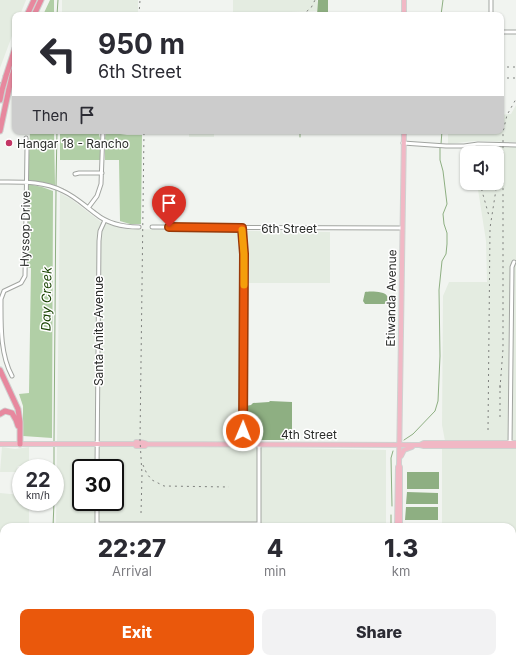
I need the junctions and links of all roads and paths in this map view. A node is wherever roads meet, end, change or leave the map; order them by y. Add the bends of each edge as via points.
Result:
1 (34, 0) edge
2 (41, 0) edge
3 (404, 0) edge
4 (491, 0) edge
5 (28, 12) edge
6 (35, 12) edge
7 (404, 12) edge
8 (491, 12) edge
9 (504, 32) edge
10 (516, 32) edge
11 (12, 57) edge
12 (12, 76) edge
13 (0, 100) edge
14 (0, 131) edge
15 (103, 134) edge
16 (404, 134) edge
17 (26, 138) dead end
18 (404, 143) junction
19 (516, 145) edge
20 (102, 173) junction
21 (76, 174) dead end
22 (0, 182) edge
23 (26, 182) junction
24 (88, 208) junction
25 (105, 220) junction
26 (139, 227) dead end
27 (152, 227) dead end
28 (242, 228) junction
29 (402, 228) junction
30 (514, 262) dead end
31 (0, 370) edge
32 (12, 376) dead end
33 (0, 414) edge
34 (0, 444) edge
35 (19, 444) junction
36 (97, 444) junction
37 (243, 444) junction
38 (259, 444) junction
39 (399, 445) junction
40 (418, 445) junction
41 (510, 445) junction
42 (516, 445) edge
43 (399, 458) junction
44 (97, 459) edge
45 (97, 511) edge
46 (97, 523) edge
47 (259, 523) edge
48 (399, 523) edge

1 - 5 highway
2 - 6 highway
3 - 7 main road
4 - 8 street
9 - 10 street
11 - 13 highway, bridge
12 - 14 highway, bridge
15 - 20 street
16 - 18 main road, Etiwanda Avenue
17 - 23 street, Hyssop Drive
18 - 19 street via 446,146
18 - 29 main road, Etiwanda Avenue
20 - 21 street
20 - 24 street via 98,193
22 - 23 street
23 - 24 street via 60,189
23 - 32 street, Hyssop Drive via 25,276 21,283 4,291 1,299 2,352 6,368
24 - 25 street
25 - 26 street
25 - 36 street, Santa Anita Avenue via 99,241
27 - 28 street, 6th Street
28 - 29 street, 6th Street
28 - 37 street
29 - 39 main road, Etiwanda Avenue
30 - 41 street
31 - 35 highway via 18,409
33 - 35 highway via 8,412 15,417
34 - 35 main road, 4th Street
35 - 36 main road, 4th Street
36 - 37 main road, 4th Street
36 - 44 street, Santa Anita Avenue
37 - 38 main road, 4th Street
38 - 39 main road, 4th Street
38 - 47 street
39 - 40 main road, 4th Street
39 - 43 main road, Etiwanda Avenue
40 - 41 main road, 4th Street
40 - 43 main road via 405,449
41 - 42 main road, 4th Street
43 - 48 main road, Etiwanda Avenue
45 - 46 street

